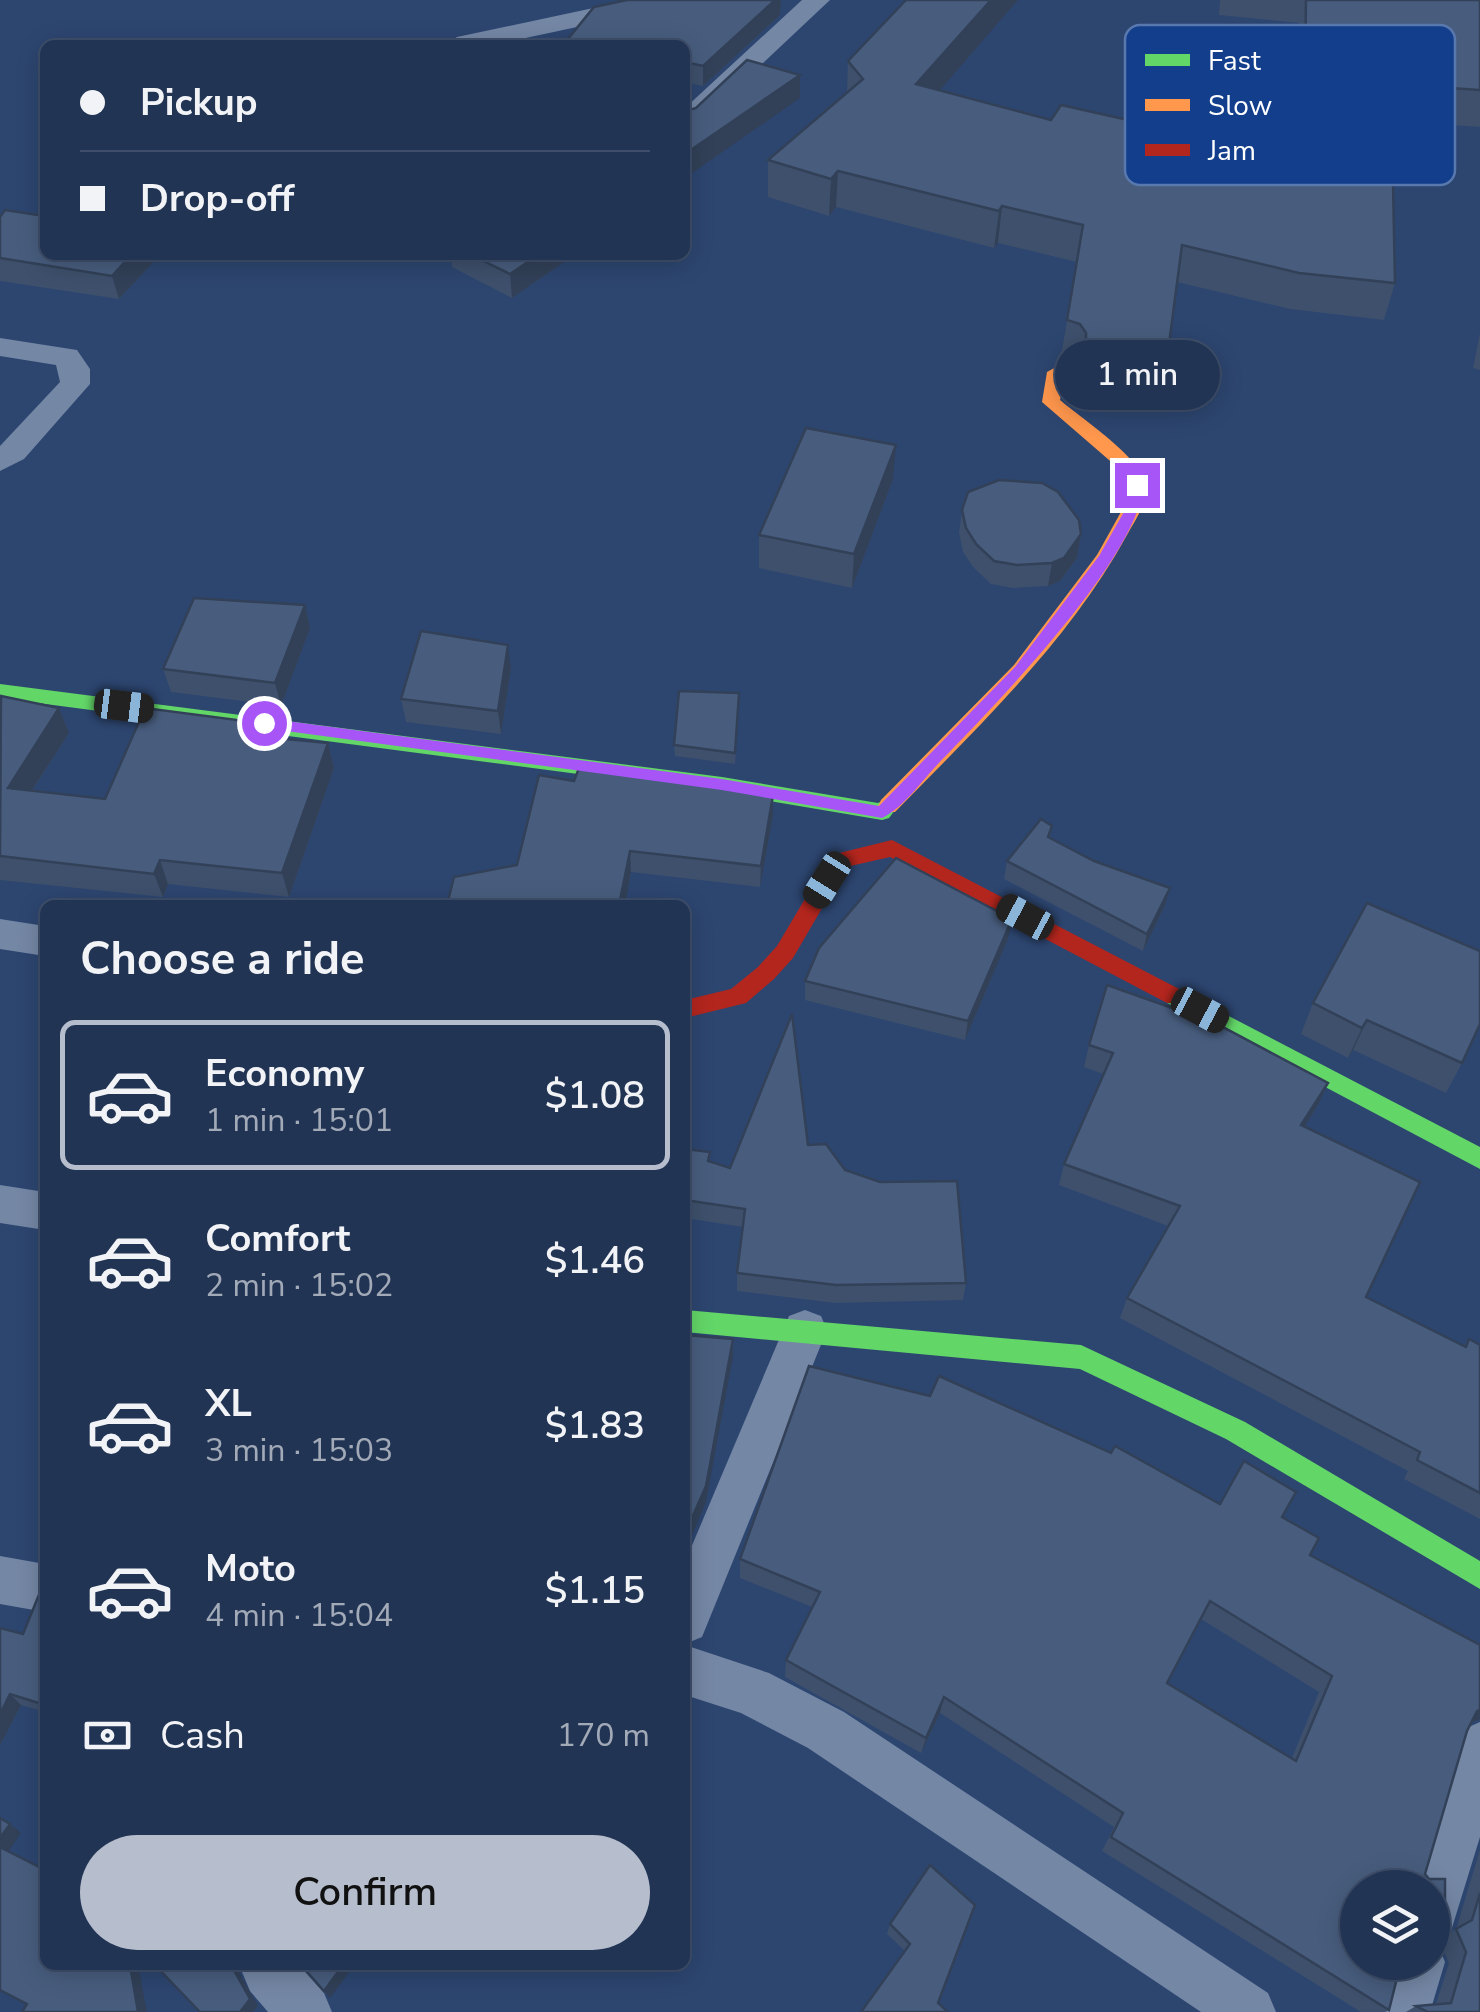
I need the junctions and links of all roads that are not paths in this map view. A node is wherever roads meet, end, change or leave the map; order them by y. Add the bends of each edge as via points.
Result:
1 (666, 0) edge
2 (817, 0) edge
3 (480, 40) edge
4 (690, 117) edge
5 (0, 347) edge
6 (1056, 372) dead end
7 (0, 461) edge
8 (0, 691) edge
9 (887, 830) junction
10 (0, 934) edge
11 (40, 940) edge
12 (690, 1008) edge
13 (1480, 1159) edge
14 (0, 1204) edge
15 (40, 1210) edge
16 (690, 1321) edge
17 (806, 1330) junction
18 (1480, 1576) edge
19 (0, 1580) edge
20 (40, 1587) edge
21 (690, 1608) edge
22 (690, 1672) edge
23 (1480, 1748) edge
24 (1444, 1870) edge
25 (269, 1972) dead end
26 (1413, 1980) edge
27 (306, 2012) edge
28 (1249, 2012) edge
29 (1404, 2012) edge

1 - 3 street
2 - 4 street
5 - 7 street via 66,357 75,368 75,384
6 - 9 street via 1051,402 1132,470 1135,503 1105,558
8 - 9 street via 702,782
9 - 12 street via 838,862 785,952 738,997
9 - 13 street
10 - 11 street
14 - 15 street
16 - 17 street
17 - 18 street via 1081,1357 1128,1374
17 - 21 street
19 - 20 street
22 - 28 street via 751,1691 826,1730
23 - 24 street
25 - 27 street
26 - 29 street

